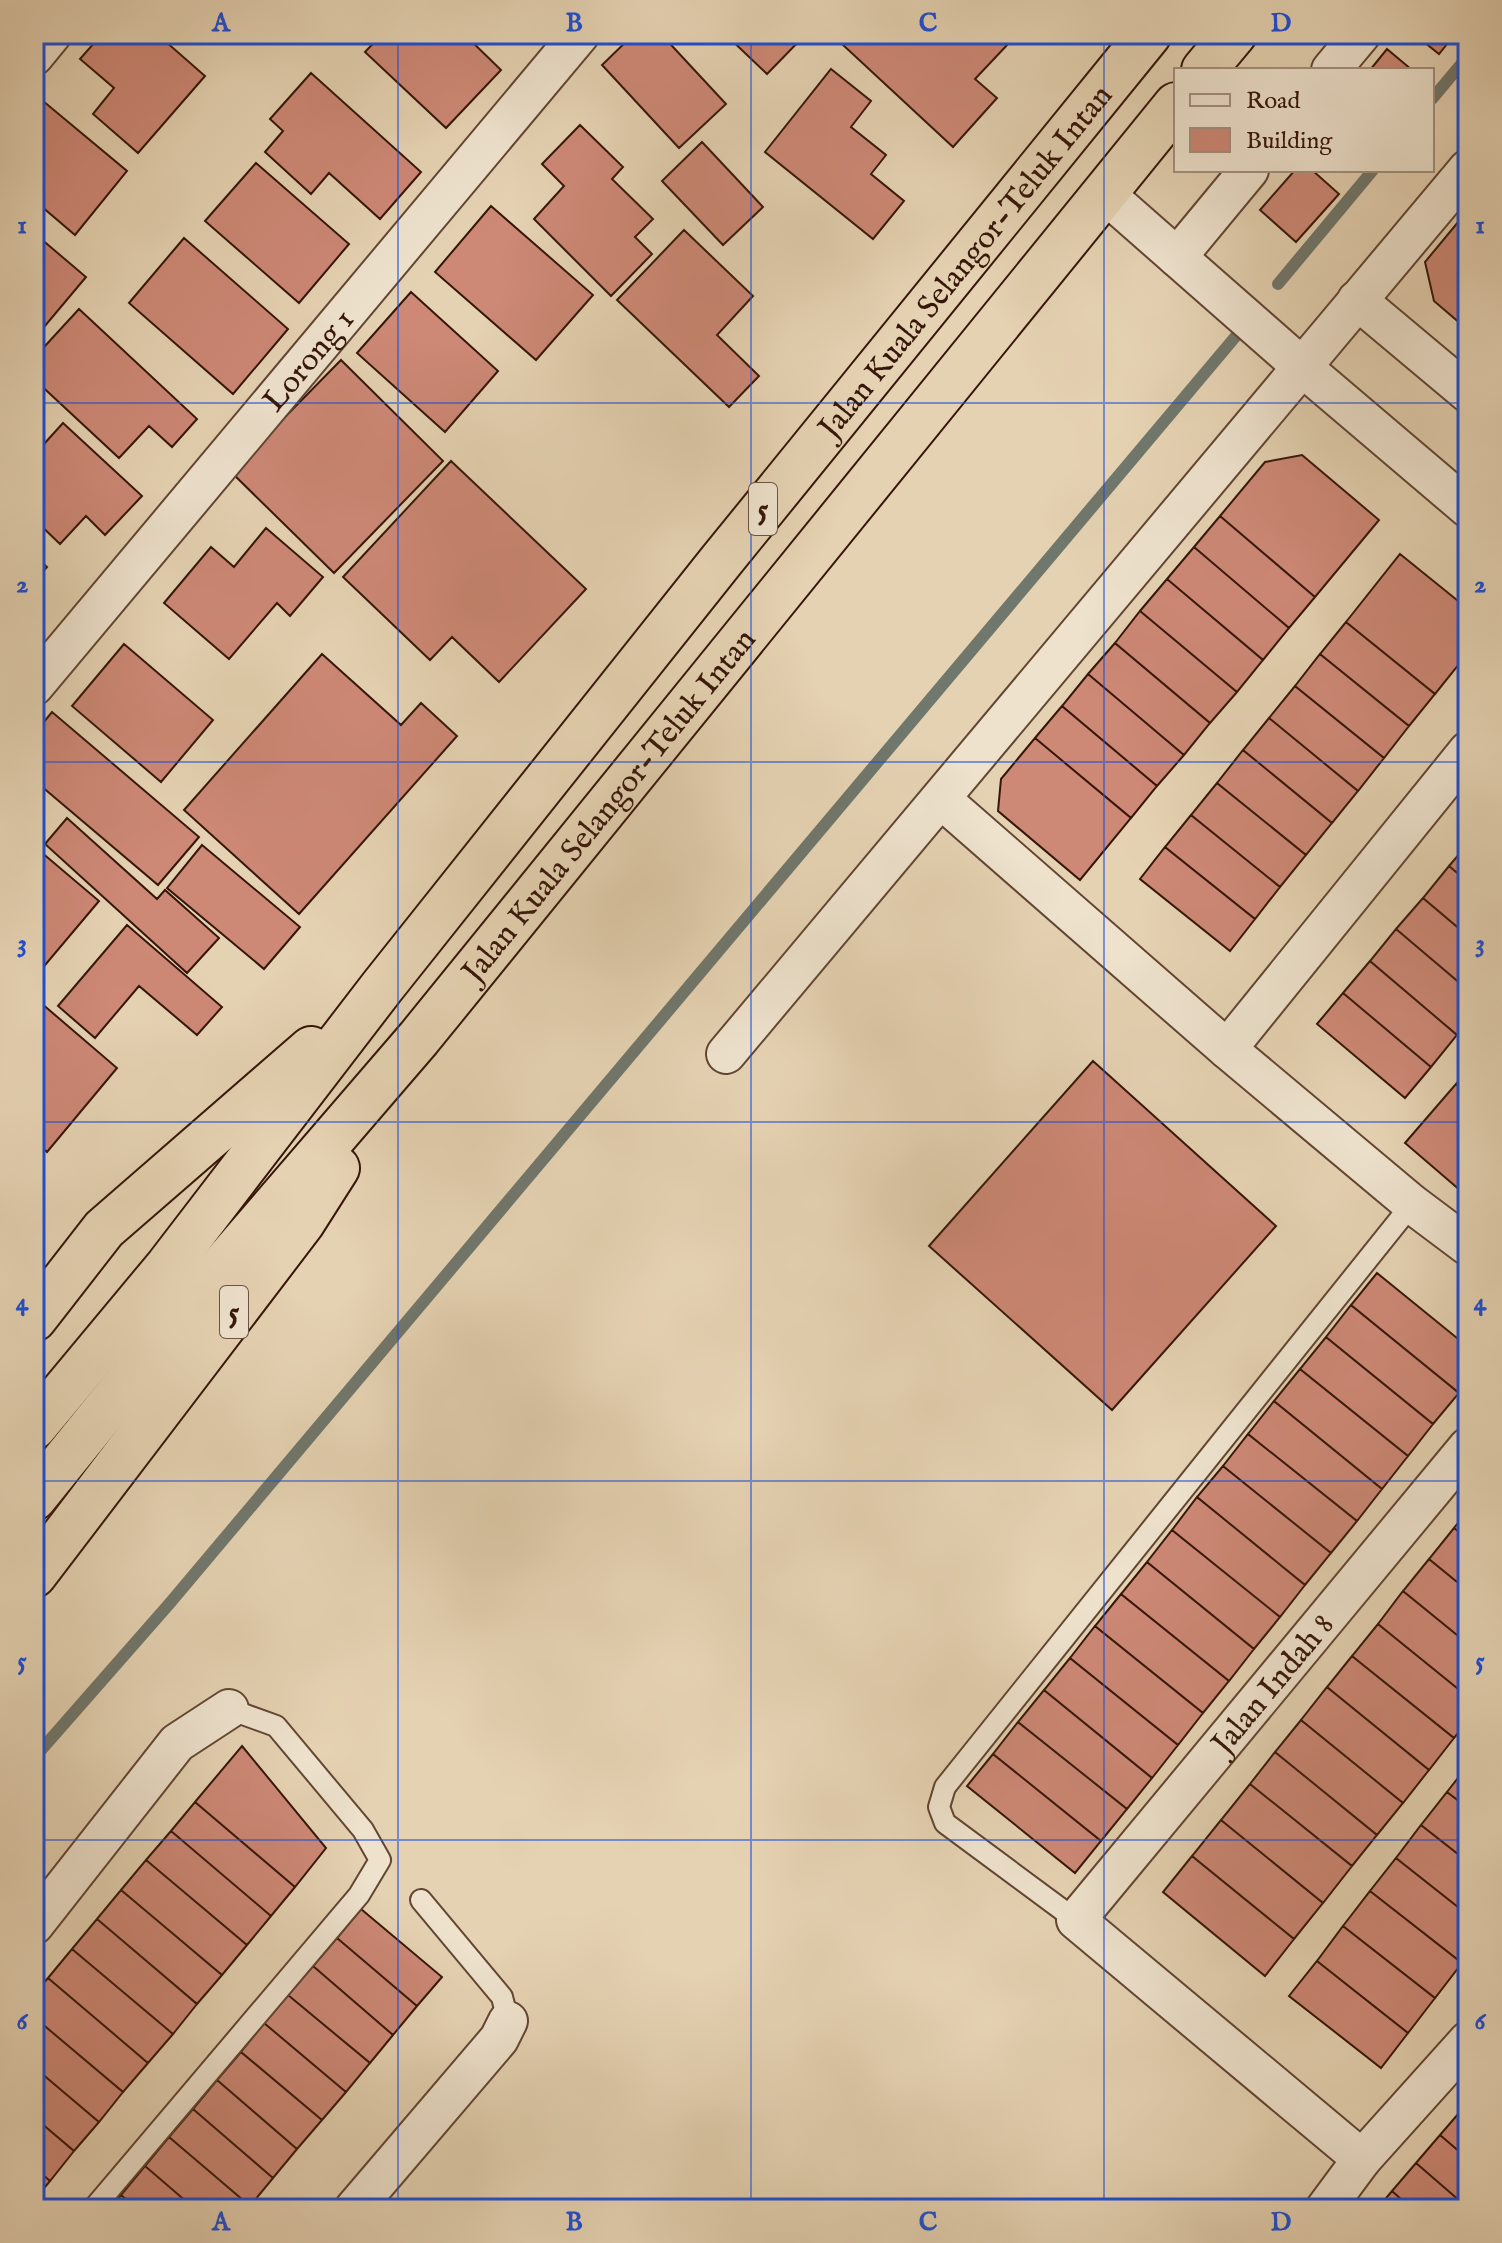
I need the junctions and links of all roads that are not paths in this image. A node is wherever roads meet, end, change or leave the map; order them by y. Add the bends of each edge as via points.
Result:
1 (52, 34) edge
2 (580, 34) edge
3 (1149, 34) edge
4 (1234, 34) edge
5 (1361, 34) edge
6 (34, 56) edge
7 (1206, 68) edge
8 (1333, 68) edge
9 (1174, 107) edge
10 (1468, 169) edge
11 (1247, 172) edge
12 (1104, 193) junction
13 (1177, 257) junction
14 (1357, 300) junction
15 (1301, 366) junction
16 (1468, 393) edge
17 (1468, 508) edge
18 (34, 686) edge
19 (1468, 751) edge
20 (941, 799) junction
21 (382, 987) junction
22 (419, 1038) junction
23 (1227, 1049) junction
24 (726, 1054) dead end
25 (1412, 1204) junction
26 (1468, 1246) edge
27 (34, 1319) edge
28 (34, 1427) edge
29 (1468, 1447) edge
30 (34, 1498) edge
31 (34, 1575) edge
32 (229, 1709) joint
33 (421, 1900) dead end
34 (1076, 1920) junction
35 (34, 1925) edge
36 (508, 2021) joint
37 (1468, 2041) edge
38 (1362, 2159) junction
39 (93, 2209) edge
40 (354, 2209) edge
41 (1325, 2209) edge

1 - 6 street
2 - 18 street, Lorong 1
3 - 21 highway, Jalan Kuala Selangor-Teluk Intan / 5
4 - 7 highway
5 - 8 street
9 - 12 highway, Jalan Kuala Selangor-Teluk Intan / 5
10 - 14 street
11 - 13 street
12 - 13 street
12 - 22 highway, Jalan Kuala Selangor-Teluk Intan / 5
13 - 15 street
14 - 15 street
14 - 16 street
15 - 17 street
15 - 20 street
19 - 23 street
20 - 23 street
20 - 24 street
21 - 27 highway, 5 via 104,1229
21 - 28 highway, Jalan Kuala Selangor-Teluk Intan / 5 via 168,1266
22 - 30 highway, Jalan Kuala Selangor-Teluk Intan / 5 via 203,1289
22 - 31 highway, 5 via 302,1223
23 - 25 street
25 - 26 street
25 - 34 lane via 945,1787 939,1807 945,1823
29 - 34 street, Jalan Indah 8
32 - 35 street via 177,1743
32 - 39 lane via 276,1726 363,1830 380,1860 359,1895
33 - 36 lane via 502,1997
34 - 38 street
36 - 40 street via 499,2039
37 - 38 street
38 - 41 street

